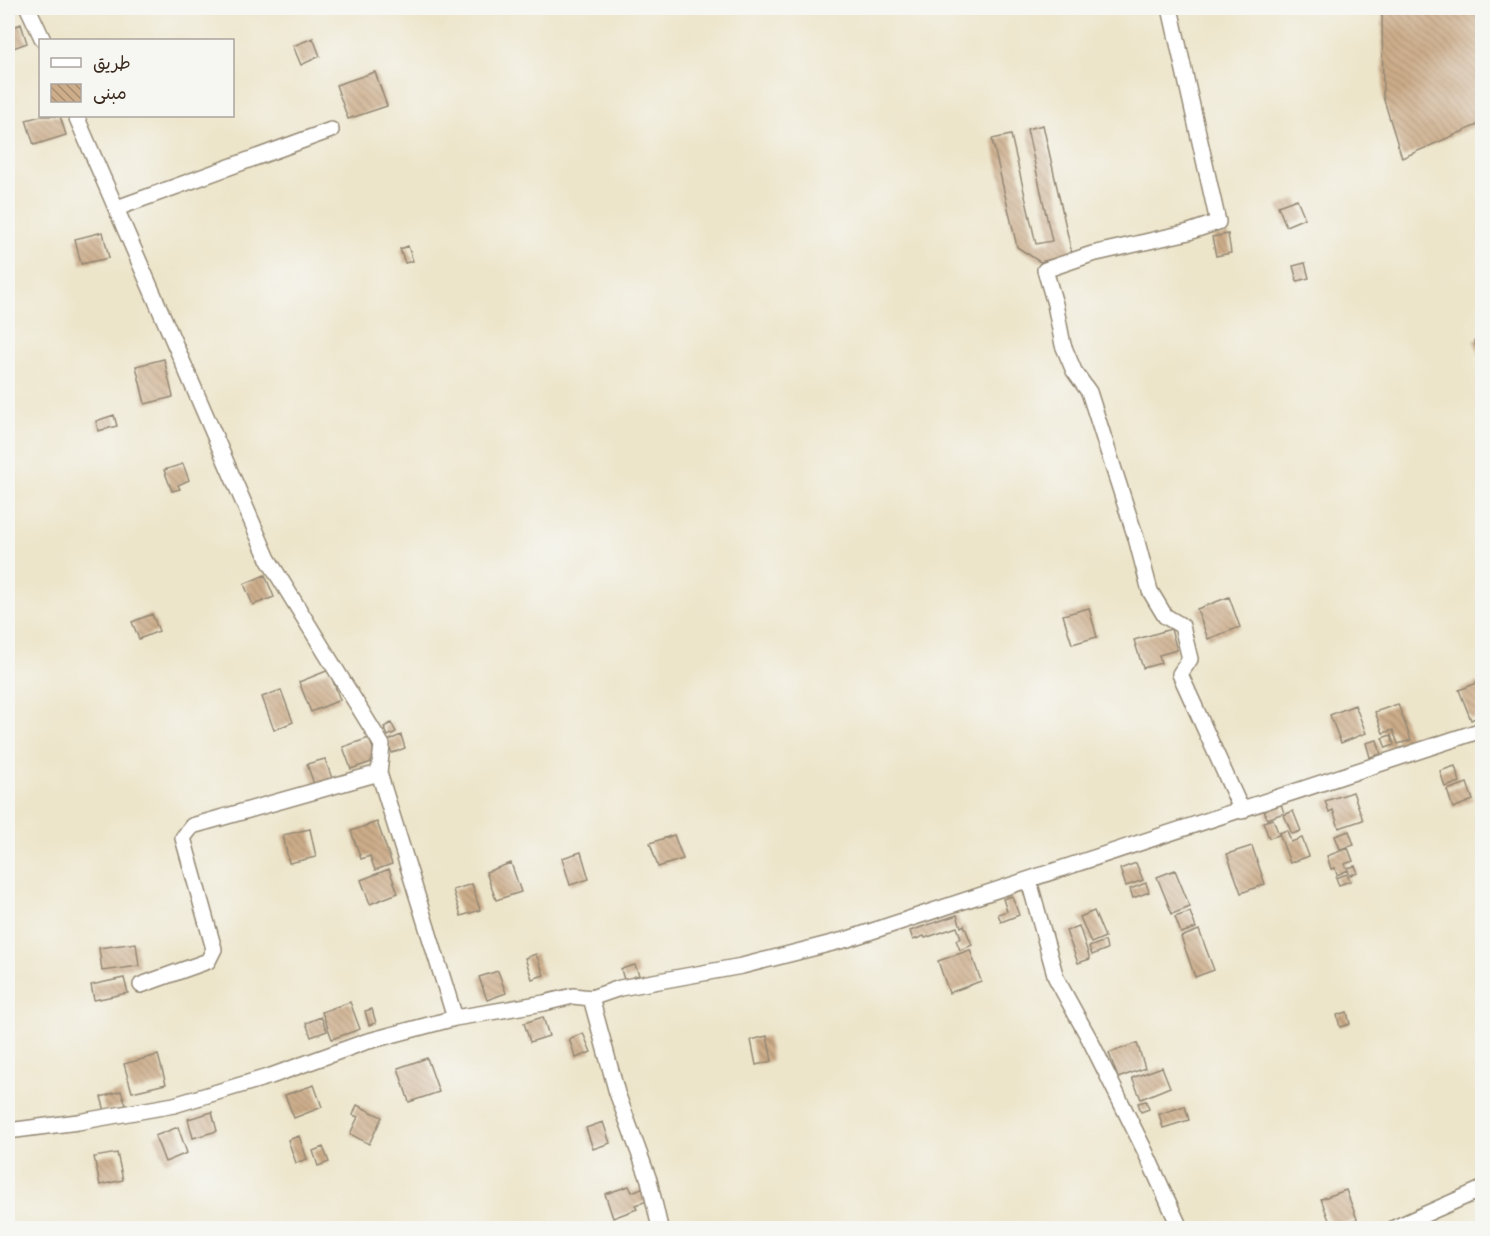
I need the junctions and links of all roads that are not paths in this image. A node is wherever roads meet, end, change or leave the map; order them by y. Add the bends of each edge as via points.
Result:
1 (28, 8) edge
2 (1170, 8) edge
3 (43, 39) edge
4 (76, 117) edge
5 (332, 130) dead end
6 (117, 208) junction
7 (1482, 730) edge
8 (379, 772) junction
9 (1242, 811) junction
10 (1029, 880) junction
11 (141, 985) dead end
12 (591, 998) junction
13 (455, 1018) junction
14 (8, 1131) edge
15 (1482, 1189) edge
16 (660, 1228) edge
17 (1180, 1228) edge
18 (1394, 1228) edge

1 - 3 street
2 - 9 street via 1218,222 1045,270 1063,345 1089,392 1150,591 1165,616 1182,626 1190,659 1180,674
4 - 6 street
5 - 6 street
6 - 8 street via 268,559 382,745
7 - 9 street
8 - 11 street via 192,826 183,837 214,949 208,962
8 - 13 street
9 - 10 street
10 - 12 street via 869,933 777,958 621,988
10 - 17 street via 1056,978
12 - 13 street via 573,996
12 - 16 street via 617,1093 649,1180
13 - 14 street via 365,1042 174,1105
15 - 18 street

